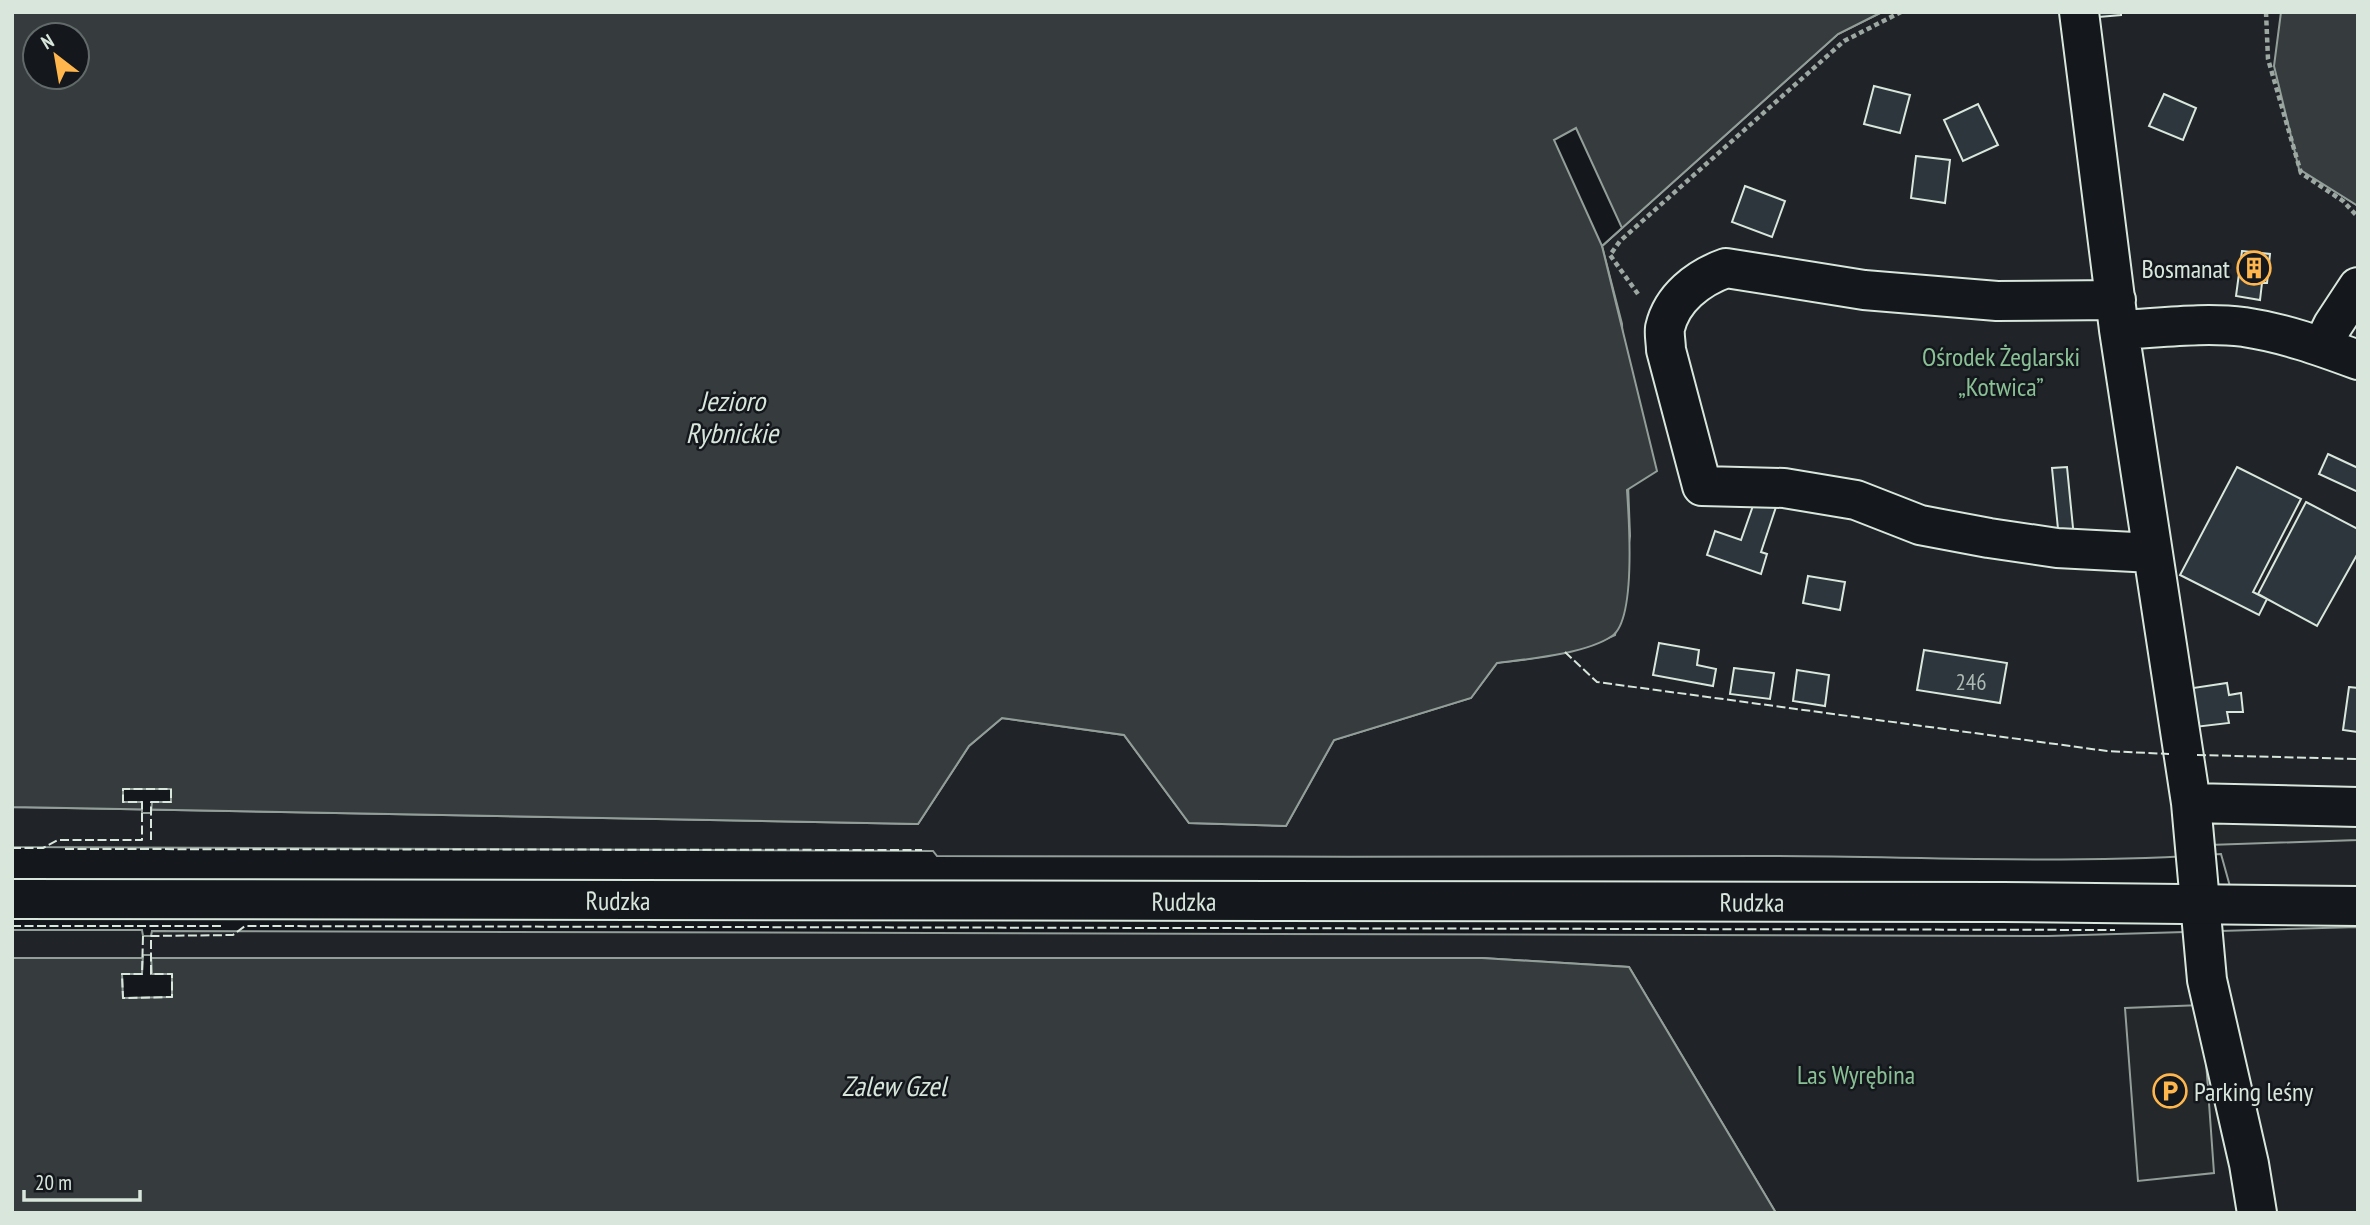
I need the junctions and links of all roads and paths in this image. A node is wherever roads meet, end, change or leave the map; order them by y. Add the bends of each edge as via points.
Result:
1 (1901, 12) edge
2 (2079, 12) edge
3 (2266, 12) edge
4 (2358, 216) edge
5 (2358, 287) edge
6 (2118, 315) junction
7 (1665, 330) junction
8 (2322, 347) junction
9 (2358, 360) edge
10 (2153, 553) junction
11 (2191, 803) junction
12 (2358, 807) edge
13 (12, 899) edge
14 (2202, 903) junction
15 (2358, 906) edge
16 (2257, 1213) edge

1 - 7 path via 1844,41 1609,255
2 - 6 main road
3 - 4 path via 2269,60 2301,173
5 - 8 main road
6 - 7 main road via 1864,290 1726,268 1686,291
6 - 8 main road via 2241,327
6 - 10 main road
7 - 10 main road via 1666,350 1702,485 1784,488 1856,500 1920,524 1989,538 2057,548
8 - 9 main road
10 - 11 main road
11 - 12 main road
11 - 14 main road
13 - 14 main road, Rudzka
14 - 15 main road, Rudzka
14 - 16 main road via 2207,980

